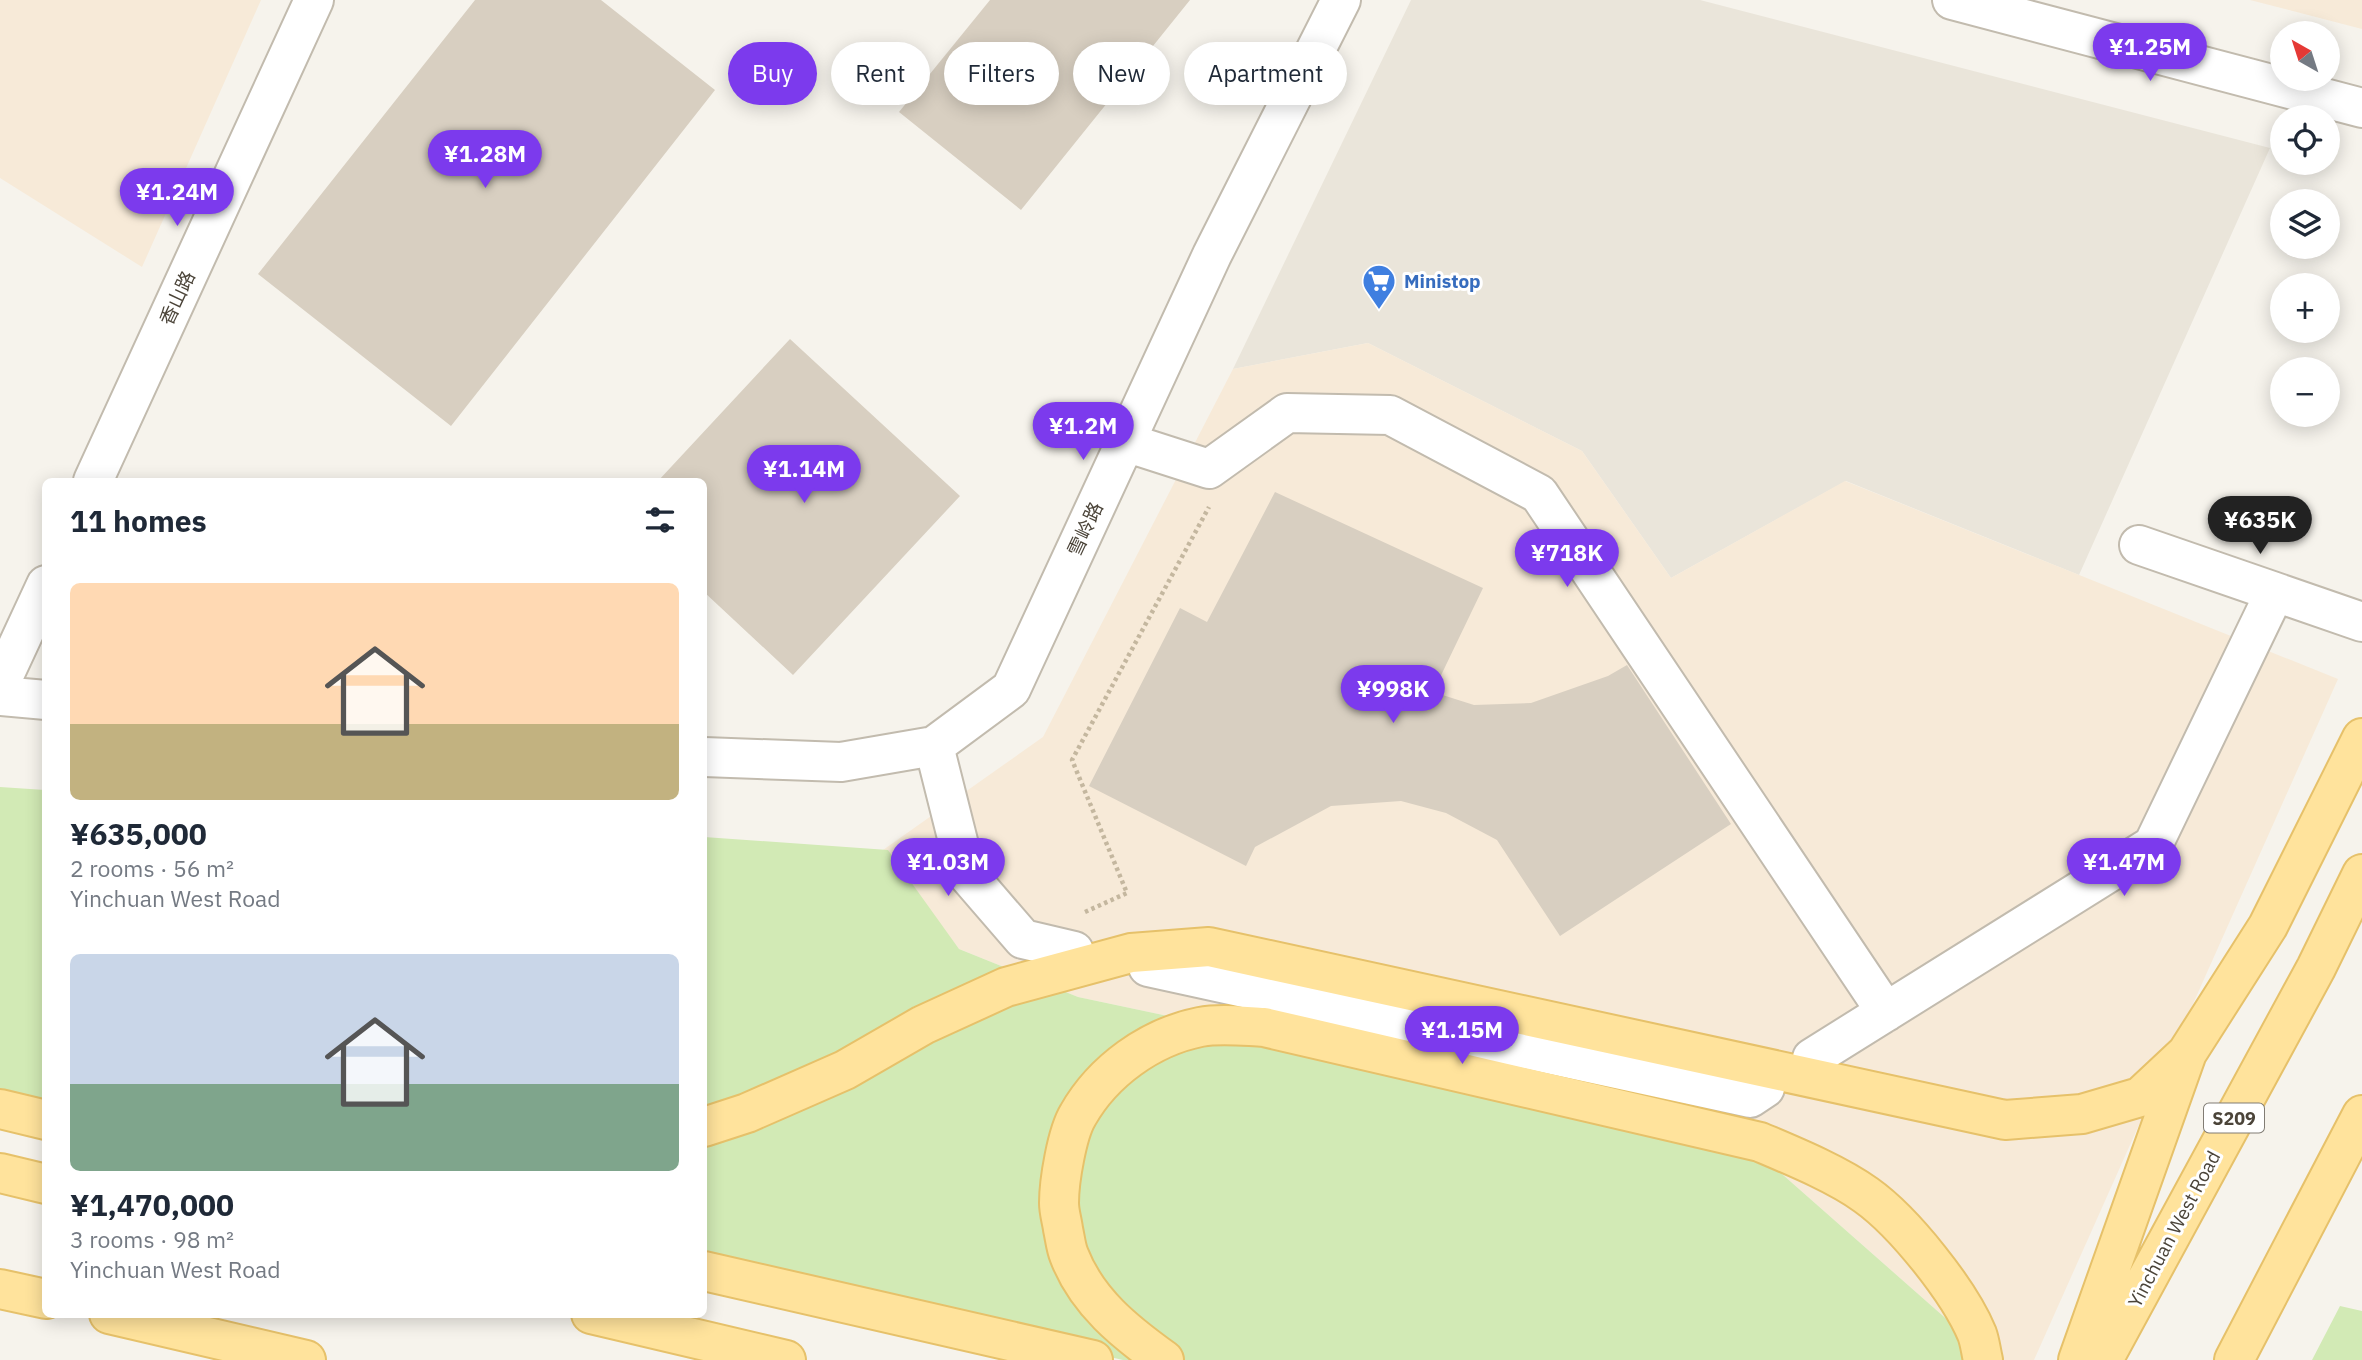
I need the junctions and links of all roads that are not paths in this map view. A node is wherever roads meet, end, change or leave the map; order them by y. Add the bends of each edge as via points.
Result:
1 (314, 0) edge
2 (1341, 0) edge
3 (1952, 0) edge
4 (2362, 108) edge
5 (1125, 442) junction
6 (94, 478) edge
7 (2139, 545) dead end
8 (2275, 592) junction
9 (42, 594) edge
10 (2362, 622) edge
11 (0, 684) edge
12 (0, 696) edge
13 (42, 700) edge
14 (2362, 738) edge
15 (934, 746) junction
16 (707, 757) edge
17 (2362, 874) edge
18 (1074, 951) dead end
19 (1148, 967) dead end
20 (1886, 1012) junction
21 (2187, 1053) junction
22 (1812, 1058) dead end
23 (1765, 1088) dead end
24 (0, 1110) edge
25 (2362, 1115) edge
26 (42, 1119) edge
27 (707, 1126) edge
28 (2362, 1171) edge
29 (0, 1173) edge
30 (42, 1183) edge
31 (707, 1272) edge
32 (0, 1289) edge
33 (42, 1298) edge
34 (126, 1318) edge
35 (608, 1318) edge
36 (306, 1360) edge
37 (786, 1360) edge
38 (1093, 1360) edge
39 (1164, 1360) edge
40 (1983, 1360) edge
41 (2078, 1360) edge
42 (2104, 1360) edge
43 (2234, 1360) edge
44 (2239, 1360) edge

1 - 6 street, 香山路
2 - 5 street, 雪岭路 via 1212,256
3 - 4 street
5 - 15 street, 雪岭路 via 1011,689
5 - 20 street via 1209,469 1287,413 1390,415 1539,494
7 - 8 street
8 - 10 street
8 - 20 street via 2153,845
9 - 11 street
12 - 13 street
14 - 21 main road via 2268,926
15 - 16 street, 雪岭路 via 841,762
15 - 18 street via 966,873 1023,939
17 - 42 main road, Yinchuan West Road / S209
19 - 23 street via 1750,1098
20 - 22 street
21 - 27 main road via 2140,1097 2082,1114 2005,1120 1209,947 1131,953 1006,987 923,1025 845,1070
21 - 41 main road
24 - 26 main road
25 - 43 main road
28 - 44 main road
29 - 30 main road
31 - 38 main road
32 - 33 main road
34 - 36 main road
35 - 37 main road
39 - 40 main road via 1127,1334 1092,1298 1068,1255 1059,1205 1063,1163 1076,1116 1105,1078 1139,1051 1175,1034 1225,1025 1264,1027 1760,1142 1804,1161 1866,1195 1912,1238 1951,1288 1977,1334

